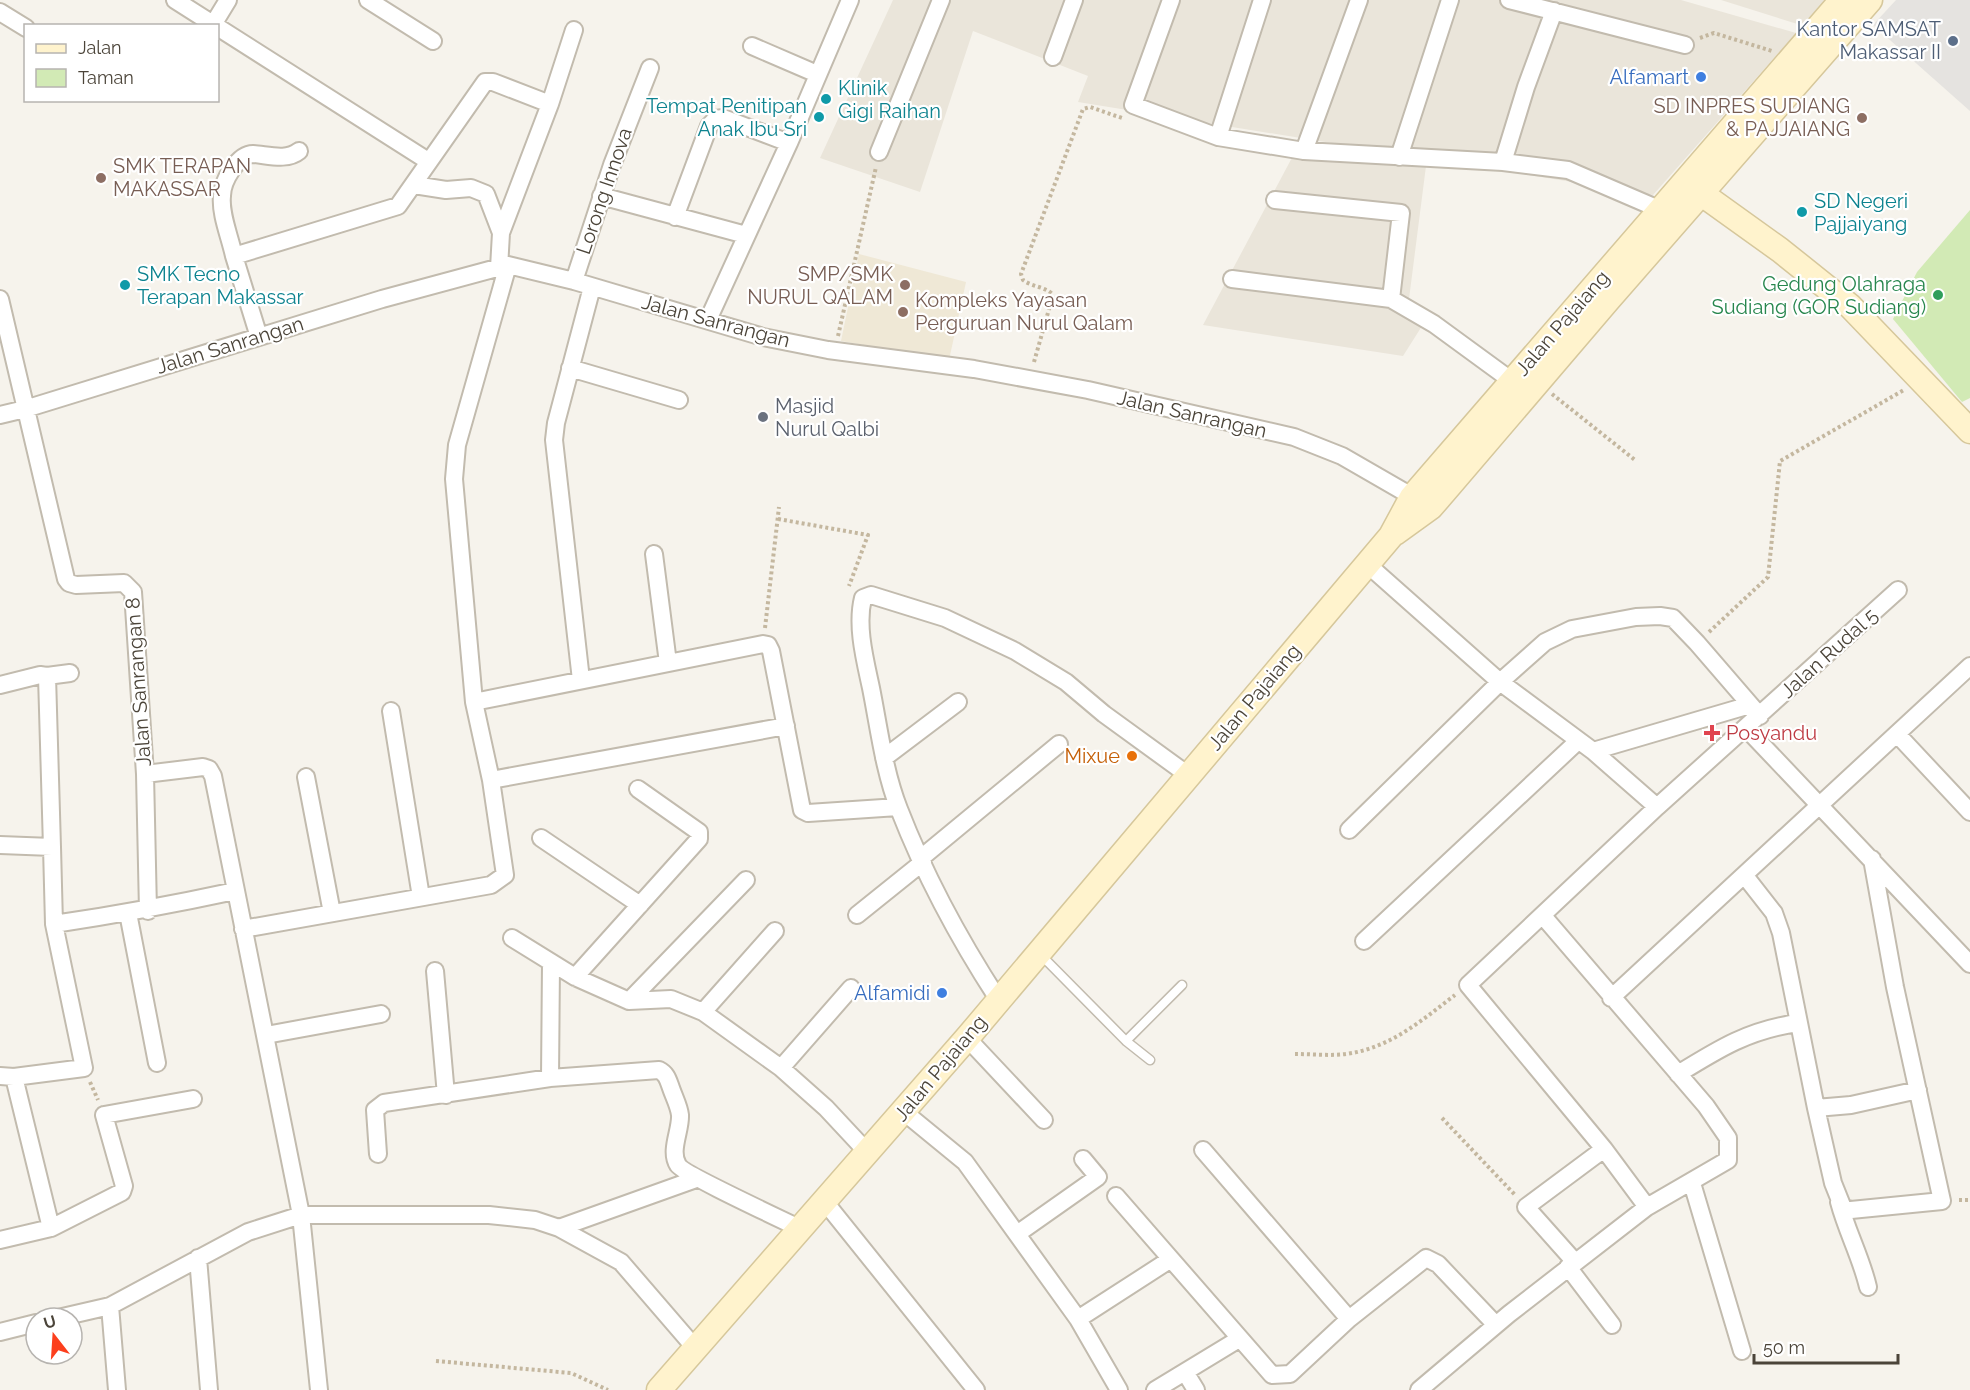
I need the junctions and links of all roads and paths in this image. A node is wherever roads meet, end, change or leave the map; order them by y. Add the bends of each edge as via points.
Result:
1 (175, 0) edge
2 (228, 0) edge
3 (368, 0) edge
4 (849, 0) edge
5 (941, 0) edge
6 (1074, 0) edge
7 (1262, 0) edge
8 (1359, 0) edge
9 (1450, 0) edge
10 (1509, 0) edge
11 (1842, 0) edge
12 (1870, 0) edge
13 (1167, 1) edge
14 (1554, 11) junction
15 (0, 12) edge
16 (214, 23) joint
17 (219, 26) edge
18 (24, 27) edge
19 (574, 30) dead end
20 (433, 40) dead end
21 (1685, 45) joint
22 (752, 46) dead end
23 (1053, 57) dead end
24 (1792, 58) junction
25 (650, 68) dead end
26 (817, 74) junction
27 (550, 104) junction
28 (1133, 105) junction
29 (1218, 137) junction
30 (789, 143) junction
31 (299, 151) dead end
32 (1304, 151) junction
33 (879, 152) joint
34 (1399, 157) junction
35 (428, 161) junction
36 (1503, 162) junction
37 (414, 185) junction
38 (1694, 188) junction
39 (601, 196) junction
40 (1275, 200) dead end
41 (1661, 210) junction
42 (675, 217) junction
43 (501, 233) junction
44 (746, 235) junction
45 (234, 256) junction
46 (503, 266) junction
47 (1232, 279) dead end
48 (574, 282) junction
49 (592, 287) junction
50 (0, 299) edge
51 (1391, 299) junction
52 (708, 320) junction
53 (259, 337) junction
54 (835, 351) junction
55 (570, 368) junction
56 (1922, 379) junction
57 (1029, 380) junction
58 (1512, 381) junction
59 (1537, 382) junction
60 (679, 400) dead end
61 (25, 409) junction
62 (0, 414) edge
63 (1970, 431) edge
64 (1635, 460) dead end
65 (1421, 502) junction
66 (779, 507) dead end
67 (778, 519) junction
68 (654, 554) dead end
69 (1367, 564) junction
70 (1898, 590) dead end
71 (867, 595) junction
72 (1697, 643) junction
73 (763, 644) junction
74 (668, 663) junction
75 (1970, 667) edge
76 (70, 673) dead end
77 (47, 676) junction
78 (580, 680) junction
79 (1500, 682) junction
80 (0, 685) edge
81 (474, 702) junction
82 (958, 702) dead end
83 (391, 711) dead end
84 (1755, 711) junction
85 (786, 726) junction
86 (1746, 728) junction
87 (1897, 734) junction
88 (1578, 741) junction
89 (1059, 744) dead end
90 (1593, 751) junction
91 (884, 758) junction
92 (145, 774) junction
93 (1188, 775) junction
94 (306, 777) dead end
95 (491, 780) junction
96 (638, 789) dead end
97 (1820, 803) junction
98 (898, 807) junction
99 (1657, 807) junction
100 (1970, 812) edge
101 (1349, 830) dead end
102 (541, 838) dead end
103 (0, 845) edge
104 (52, 847) junction
105 (1872, 859) junction
106 (922, 860) junction
107 (1745, 876) junction
108 (746, 880) dead end
109 (235, 891) junction
110 (421, 897) junction
111 (640, 905) junction
112 (148, 911) junction
113 (332, 913) junction
114 (128, 914) junction
115 (857, 915) dead end
116 (1543, 916) junction
117 (54, 924) junction
118 (243, 929) junction
119 (775, 932) dead end
120 (512, 938) dead end
121 (1364, 941) dead end
122 (1039, 953) junction
123 (551, 964) junction
124 (1970, 964) edge
125 (435, 971) dead end
126 (575, 977) junction
127 (1182, 985) dead end
128 (1468, 985) junction
129 (851, 988) dead end
130 (1611, 998) junction
131 (998, 999) junction
132 (629, 1001) junction
133 (702, 1012) junction
134 (381, 1014) dead end
135 (1798, 1023) junction
136 (266, 1035) junction
137 (967, 1038) junction
138 (1126, 1041) junction
139 (1295, 1054) dead end
140 (1150, 1060) dead end
141 (157, 1063) dead end
142 (84, 1068) junction
143 (781, 1068) junction
144 (1678, 1074) junction
145 (7, 1076) edge
146 (550, 1078) junction
147 (1918, 1090) junction
148 (446, 1095) junction
149 (193, 1099) dead end
150 (1816, 1108) junction
151 (904, 1112) junction
152 (104, 1115) junction
153 (1442, 1118) dead end
154 (1044, 1120) dead end
155 (1604, 1149) junction
156 (1203, 1150) dead end
157 (868, 1152) junction
158 (378, 1154) dead end
159 (1083, 1160) dead end
160 (696, 1179) junction
161 (1692, 1184) junction
162 (1116, 1196) dead end
163 (825, 1202) junction
164 (1839, 1202) junction
165 (1526, 1207) junction
166 (1647, 1207) junction
167 (301, 1215) junction
168 (51, 1228) junction
169 (559, 1228) junction
170 (801, 1229) junction
171 (1017, 1234) junction
172 (0, 1240) edge
173 (198, 1258) junction
174 (1171, 1259) junction
175 (1572, 1265) junction
176 (1868, 1287) dead end
177 (110, 1306) junction
178 (84, 1312) edge
179 (1078, 1318) junction
180 (1349, 1319) junction
181 (1612, 1324) dead end
182 (1496, 1325) junction
183 (24, 1326) edge
184 (0, 1332) edge
185 (1239, 1339) junction
186 (696, 1349) junction
187 (1743, 1351) dead end
188 (436, 1361) dead end
189 (1185, 1372) junction
190 (117, 1390) edge
191 (209, 1390) edge
192 (319, 1390) edge
193 (608, 1390) edge
194 (659, 1390) edge
195 (976, 1390) edge
196 (1119, 1390) edge
197 (1155, 1390) edge
198 (1196, 1390) edge
199 (1419, 1390) edge

1 - 16 street
2 - 16 street
3 - 20 street
4 - 26 street
5 - 33 street
6 - 23 street
7 - 29 street
8 - 32 street
9 - 34 street
10 - 14 street
11 - 24 main road, Jalan Pajaiang
12 - 38 main road
13 - 28 street
14 - 21 street
14 - 36 street
15 - 18 street
17 - 35 street
19 - 27 street
21 - 24 path via 1714,33
22 - 26 street
24 - 38 main road, Jalan Pajaiang
25 - 39 street, Lorong Innova
26 - 30 street
27 - 35 street via 485,82
27 - 43 street
28 - 29 street
28 - 57 path via 1127,119 1090,107 1082,112 1022,274 1028,284 1053,295
29 - 32 street
30 - 42 street via 723,118 716,119 709,126
30 - 44 street
31 - 45 street via 288,157 250,154 237,160 222,196
32 - 34 street
33 - 54 path
34 - 36 street
35 - 37 street
36 - 41 street via 1568,170
37 - 43 street via 486,194
37 - 45 street via 406,198 390,210
38 - 41 main road, Jalan Pajaiang
38 - 56 main road via 1834,292
38 - 59 main road
39 - 42 street
39 - 48 street, Lorong Innova
40 - 51 street via 1401,213
41 - 58 main road, Jalan Pajaiang
42 - 44 street
43 - 46 street
44 - 52 street
45 - 53 street
46 - 48 street, Jalan Sanrangan
46 - 53 street, Jalan Sanrangan
46 - 81 street via 454,464
47 - 51 street
48 - 49 street, Jalan Sanrangan
49 - 52 street, Jalan Sanrangan
49 - 55 street
50 - 61 street, Jalan Sanrangan 8
51 - 58 street via 1434,324
52 - 54 street, Jalan Sanrangan via 763,337
53 - 61 street, Jalan Sanrangan
54 - 57 street, Jalan Sanrangan
55 - 60 street
55 - 78 street via 556,423 554,456
56 - 63 main road
56 - 72 path via 1780,460 1768,577
57 - 65 street, Jalan Sanrangan via 1294,437 1342,456
58 - 65 main road, Jalan Pajaiang
59 - 64 path
59 - 65 main road
61 - 62 street, Jalan Sanrangan
61 - 92 street, Jalan Sanrangan 8 via 66,579 76,585 124,583 133,592
65 - 69 main road, Jalan Pajaiang
66 - 67 path
67 - 71 path via 868,535 849,587
67 - 73 path
68 - 74 street
69 - 79 street
69 - 93 main road, Jalan Pajaiang
70 - 84 street, Jalan Rudal 5
71 - 91 street via 861,604 860,624
71 - 93 street via 945,618 1015,651 1066,682
72 - 79 street via 1673,618 1644,616 1572,629 1545,642
72 - 84 street
73 - 74 street
73 - 85 street via 771,651
74 - 78 street
75 - 87 street
76 - 77 street
77 - 80 street
77 - 104 street
78 - 81 street
79 - 88 street
79 - 101 street
81 - 95 street
82 - 91 street
83 - 110 street
84 - 86 street, Jalan Rudal 5
84 - 90 street
85 - 95 street
85 - 98 street via 802,810 808,813
86 - 97 street
86 - 99 street, Jalan Rudal 5
87 - 97 street
87 - 100 street
88 - 90 street
88 - 121 street
89 - 106 street
90 - 99 street
91 - 98 street
92 - 109 street via 209,769
92 - 112 street, Jalan Sanrangan 8
93 - 122 main road, Jalan Pajaiang
94 - 113 street
95 - 110 street via 505,875 491,885
96 - 111 street via 700,834
97 - 105 street
97 - 107 street
98 - 106 street
99 - 116 street, Jalan Rudal 5
102 - 111 street
103 - 104 street
104 - 117 street
105 - 124 street
105 - 147 street
106 - 115 street
106 - 131 street via 961,942
107 - 130 street
107 - 135 street via 1777,923
108 - 132 street
109 - 112 street via 169,903
109 - 118 street
110 - 113 street
111 - 126 street
112 - 114 street
113 - 118 street
114 - 117 street
114 - 141 street
116 - 128 street, Jalan Rudal 5
116 - 130 street
117 - 142 street
118 - 136 street
119 - 133 street
120 - 123 street
122 - 131 main road, Jalan Pajaiang
122 - 138 lane
123 - 126 street
123 - 146 street
125 - 148 street
126 - 132 street
127 - 138 lane
128 - 139 path via 1404,1034 1380,1046 1345,1054
128 - 155 street
129 - 143 street
130 - 144 street
131 - 137 main road, Jalan Pajaiang
132 - 133 street via 671,999
133 - 143 street
134 - 136 street
135 - 144 street via 1733,1040
135 - 150 street
136 - 167 street
137 - 151 main road, Jalan Pajaiang
137 - 154 street
138 - 140 lane
142 - 145 street
142 - 152 path
143 - 157 street
144 - 161 street via 1728,1137 1730,1152 1728,1160
145 - 168 street
146 - 148 street
146 - 160 street via 651,1069 663,1072 680,1114 675,1160 678,1167
147 - 150 street via 1851,1105
147 - 164 street via 1942,1201 1851,1210
148 - 158 street via 378,1106
149 - 152 street
150 - 164 street
151 - 157 main road, Jalan Pajaiang
151 - 171 street via 959,1156
152 - 168 street via 122,1192
153 - 165 path
155 - 165 street
155 - 166 street
156 - 180 street
157 - 163 main road, Jalan Pajaiang
159 - 171 street via 1098,1177
160 - 169 street
160 - 170 street via 716,1185
161 - 166 street
161 - 187 street
162 - 174 street
163 - 170 main road, Jalan Pajaiang
163 - 195 street
164 - 176 street
165 - 175 street
166 - 175 street
167 - 169 street via 489,1215 535,1220
167 - 173 street via 248,1232
167 - 192 street
168 - 172 street
169 - 186 street via 621,1262
170 - 186 main road, Jalan Pajaiang
171 - 179 street
173 - 177 street
173 - 191 street
174 - 179 street
174 - 185 street
175 - 181 street
175 - 182 street
177 - 178 street
177 - 190 street
179 - 196 street
180 - 182 street via 1426,1258 1438,1264
180 - 185 street via 1290,1374 1280,1377 1266,1371
182 - 199 street
183 - 184 street
185 - 189 street
186 - 194 main road, Jalan Pajaiang
188 - 193 path via 571,1373
189 - 197 street
189 - 198 street

